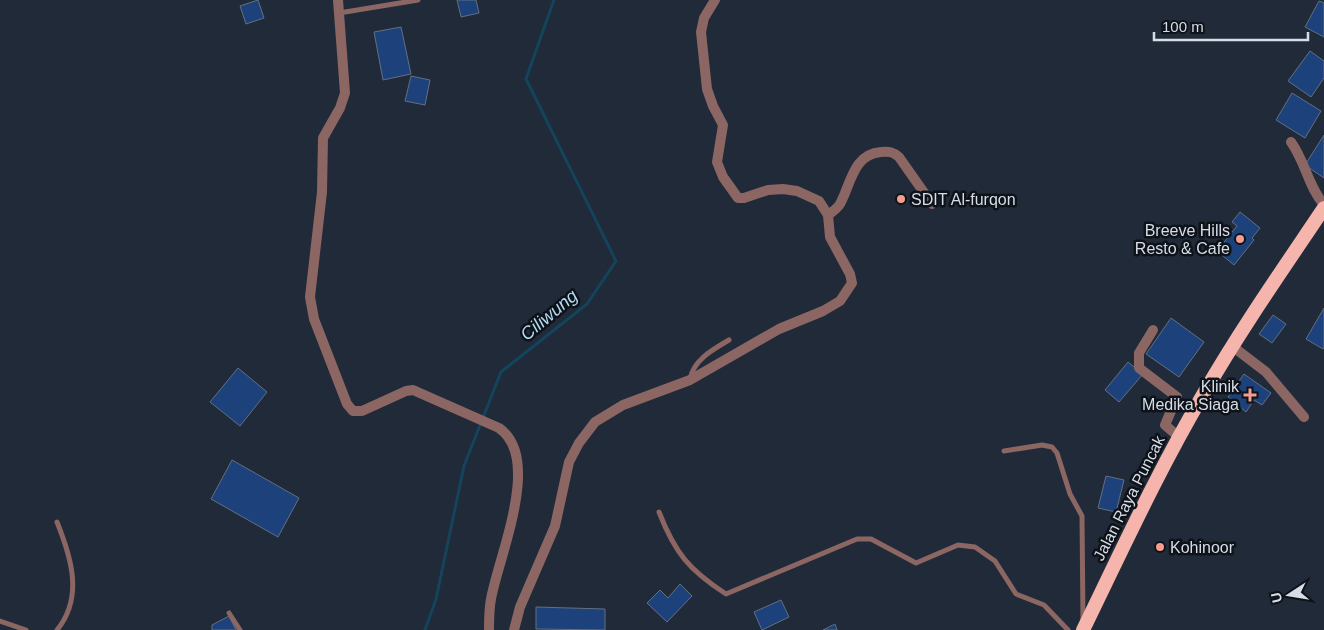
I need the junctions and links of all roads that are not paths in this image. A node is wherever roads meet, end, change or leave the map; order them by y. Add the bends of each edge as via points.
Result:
1 (338, 0) edge
2 (418, 0) edge
3 (715, 0) edge
4 (339, 13) junction
5 (1291, 142) dead end
6 (932, 204) dead end
7 (1324, 206) edge
8 (828, 215) junction
9 (1153, 330) dead end
10 (729, 340) dead end
11 (1232, 346) junction
12 (690, 380) junction
13 (1304, 417) dead end
14 (1179, 438) junction
15 (1004, 451) dead end
16 (659, 512) dead end
17 (57, 522) dead end
18 (229, 613) dead end
19 (0, 621) edge
20 (26, 630) edge
21 (56, 630) edge
22 (240, 630) edge
23 (489, 630) edge
24 (514, 630) edge
25 (1068, 630) edge
26 (1083, 630) edge

1 - 4 street
2 - 4 lane
3 - 8 street via 702,21 701,32 707,89 724,125 717,158 724,177 738,198 768,190 791,189 819,201
4 - 23 street via 344,97 322,138 322,192 311,271 311,310 351,410 362,412 413,390 499,428 509,437 518,464 514,506 491,600
5 - 7 street
6 - 8 street via 899,157 893,152 875,152 866,156 854,171 839,206
7 - 11 highway, Jalan Raya Puncak
8 - 12 street via 830,237 851,277 850,288 844,297 823,311 779,329
9 - 14 street via 1139,353 1139,368 1177,397 1165,424
10 - 12 lane via 702,359
11 - 13 street via 1270,376
11 - 14 highway, Jalan Raya Puncak
12 - 24 street via 612,410 596,422 579,443 566,472 555,526 520,607
14 - 26 highway, Jalan Raya Puncak
15 - 26 lane via 1042,445 1052,447 1060,457 1070,494 1082,518
16 - 25 lane via 670,541 695,572 726,594 857,539 871,539 916,563 951,547 967,545 988,554 1016,594 1044,605
17 - 21 lane via 70,555 74,580 67,611
18 - 22 lane
19 - 20 lane

